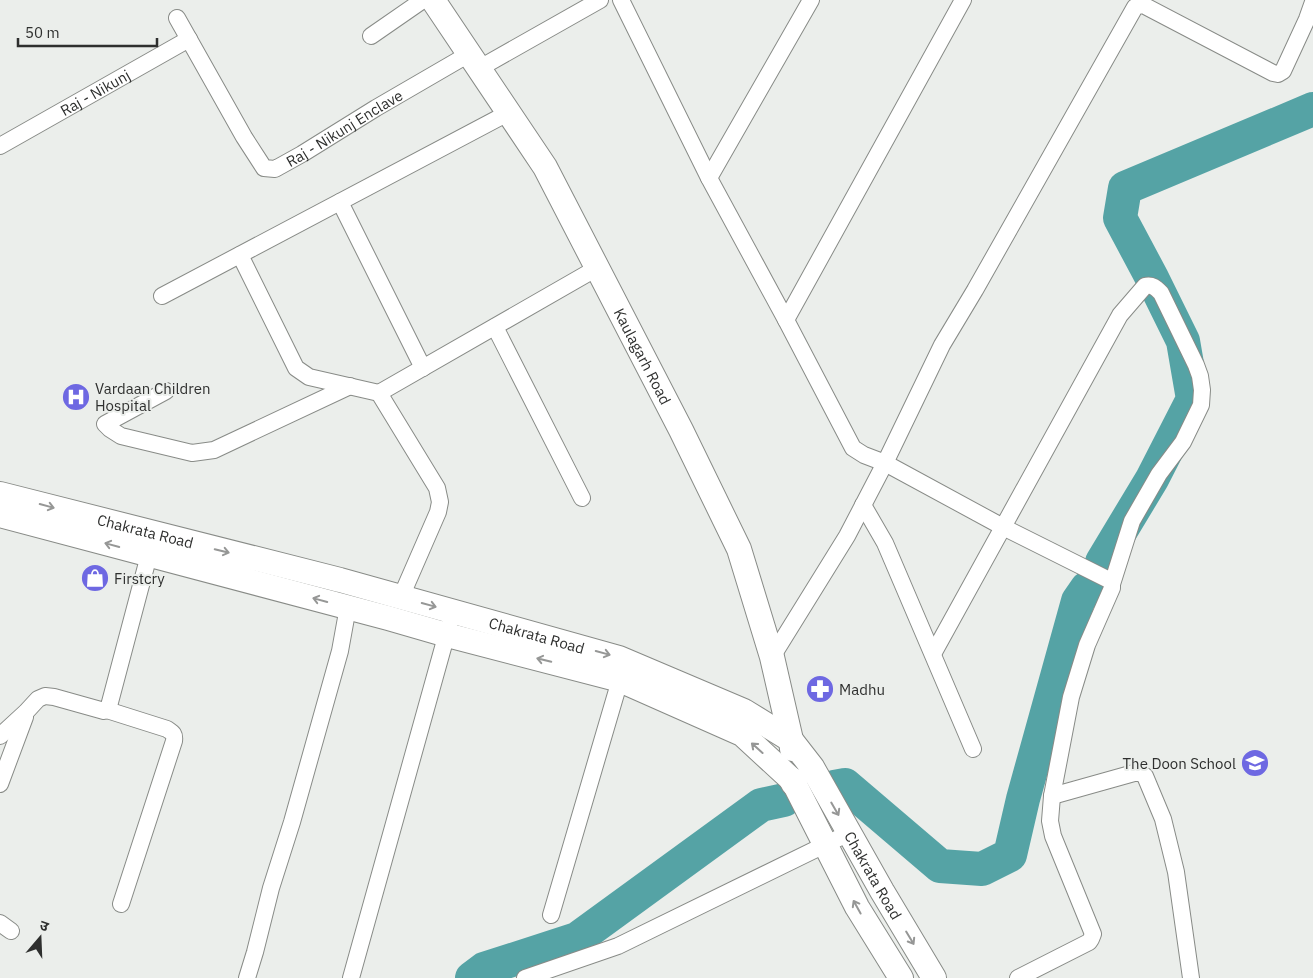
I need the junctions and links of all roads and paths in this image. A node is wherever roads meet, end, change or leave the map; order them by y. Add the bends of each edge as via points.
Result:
1 (423, 0) edge
2 (433, 0) edge
3 (600, 0) edge
4 (621, 0) edge
5 (811, 0) edge
6 (962, 0) edge
7 (1313, 2) edge
8 (177, 18) dead end
9 (371, 36) dead end
10 (189, 39) junction
11 (473, 61) junction
12 (508, 113) junction
13 (0, 146) edge
14 (709, 178) junction
15 (340, 202) junction
16 (240, 255) junction
17 (597, 268) junction
18 (162, 296) dead end
19 (786, 320) junction
20 (495, 327) junction
21 (424, 368) junction
22 (350, 386) junction
23 (166, 391) dead end
24 (379, 393) junction
25 (886, 463) junction
26 (0, 494) edge
27 (582, 498) dead end
28 (863, 505) junction
29 (0, 515) edge
30 (1003, 528) junction
31 (149, 555) junction
32 (1112, 584) junction
33 (401, 597) junction
34 (348, 607) junction
35 (453, 612) junction
36 (447, 635) junction
37 (933, 654) junction
38 (772, 657) junction
39 (620, 680) junction
40 (107, 710) junction
41 (26, 712) junction
42 (0, 736) edge
43 (791, 740) junction
44 (973, 749) dead end
45 (793, 782) junction
46 (0, 784) edge
47 (1052, 796) junction
48 (849, 833) junction
49 (826, 845) junction
50 (121, 904) dead end
51 (550, 915) dead end
52 (246, 978) edge
53 (351, 978) edge
54 (525, 978) edge
55 (901, 978) edge
56 (934, 978) edge
57 (1018, 978) edge
58 (1191, 978) edge

1 - 9 street
2 - 11 main road, Kaulagarh Road
3 - 11 street
4 - 14 street
5 - 14 street
6 - 19 street
7 - 25 street via 1283,71 1278,74 1145,6 1135,7 942,345
8 - 10 street, Raj - Nikunj Enclave
10 - 11 street, Raj - Nikunj Enclave via 264,168 274,169 376,108
10 - 13 street, Raj - Nikunj
11 - 12 main road, Kaulagarh Road
12 - 15 street
12 - 17 main road, Kaulagarh Road via 545,167
14 - 19 street
15 - 16 street
15 - 21 street
16 - 18 street
16 - 22 street via 296,368 310,376
17 - 20 street
17 - 38 main road, Kaulagarh Road via 739,549
19 - 25 street via 854,448 864,456
20 - 21 street
20 - 27 street
21 - 24 street
22 - 23 street via 214,450 183,451 121,436 105,424
22 - 24 street
24 - 33 street via 437,488 440,502
25 - 28 street
25 - 30 street
26 -> 33 main road, Chakrata Road
28 - 37 street via 885,543
28 - 38 street
31 -> 29 main road, Chakrata Road
30 - 32 street via 1110,580
30 - 32 street via 1120,315 1144,286 1150,285 1158,290 1200,376 1201,405 1183,442 1159,474 1132,522
30 - 37 street
34 -> 31 main road, Chakrata Road
31 - 40 street
32 - 47 street via 1087,645 1072,697
33 -> 35 main road, Chakrata Road
34 - 36 main road, Chakrata Road
34 - 52 street via 340,651
35 - 36 street
35 -> 43 main road, Chakrata Road via 619,658 744,711
39 -> 36 main road, Chakrata Road
36 - 53 street
37 - 44 street
38 - 43 main road, Kaulagarh Road
45 -> 39 main road, Chakrata Road via 742,734
39 - 51 street
40 - 41 street via 44,696
40 - 50 street via 167,729 175,736
41 - 42 street
41 - 46 street
43 - 45 main road
43 -> 48 main road, Chakrata Road via 812,767
45 - 49 main road, Chakrata Road
47 - 57 street via 1050,821 1053,836 1093,934 1089,942
47 - 58 street via 1134,773 1144,776 1163,819 1176,872
48 - 49 street
48 -> 56 main road, Chakrata Road
49 - 54 street via 618,946
55 -> 49 main road, Chakrata Road via 857,907

